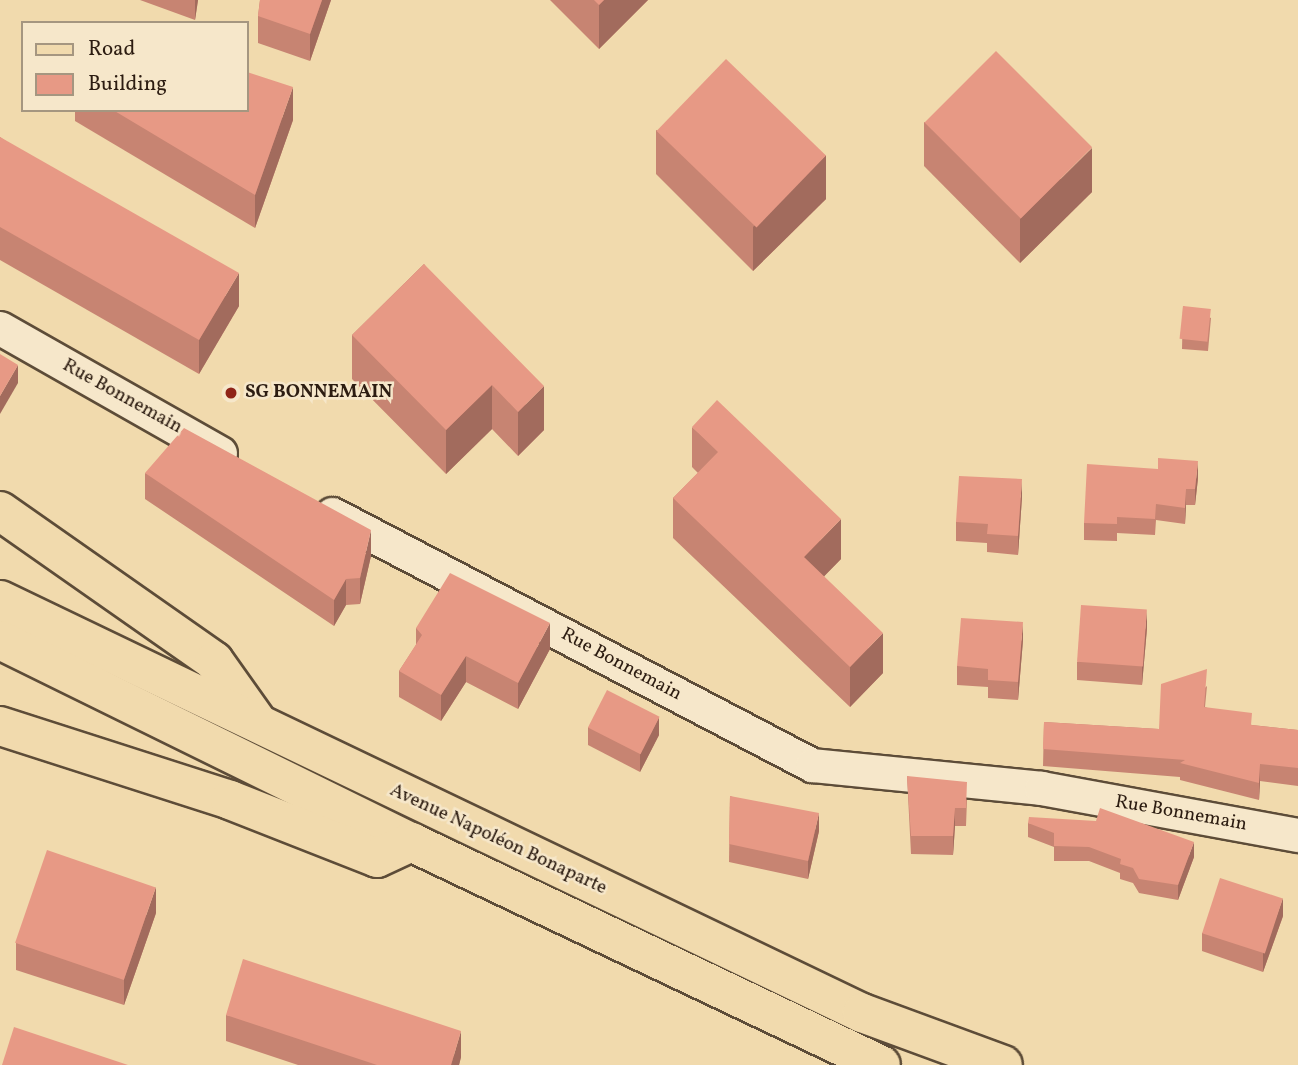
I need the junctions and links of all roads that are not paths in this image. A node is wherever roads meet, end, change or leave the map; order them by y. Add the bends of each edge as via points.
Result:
1 (0, 328) edge
2 (243, 466) edge
3 (304, 499) edge
4 (0, 511) edge
5 (0, 600) edge
6 (0, 640) edge
7 (259, 725) junction
8 (0, 726) edge
9 (1298, 835) edge
10 (411, 842) junction
11 (881, 1065) edge
12 (1003, 1065) edge

1 - 2 street, Rue Bonnemain
3 - 9 street, Rue Bonnemain via 812,765 1041,788
4 - 7 main road via 214,661
5 - 7 main road, Avenue Napoléon Bonaparte
6 - 10 main road, Avenue Napoléon Bonaparte
7 - 12 main road, Avenue Napoléon Bonaparte via 862,1013
8 - 10 main road via 230,800 377,858
10 - 11 main road, Avenue Napoléon Bonaparte

